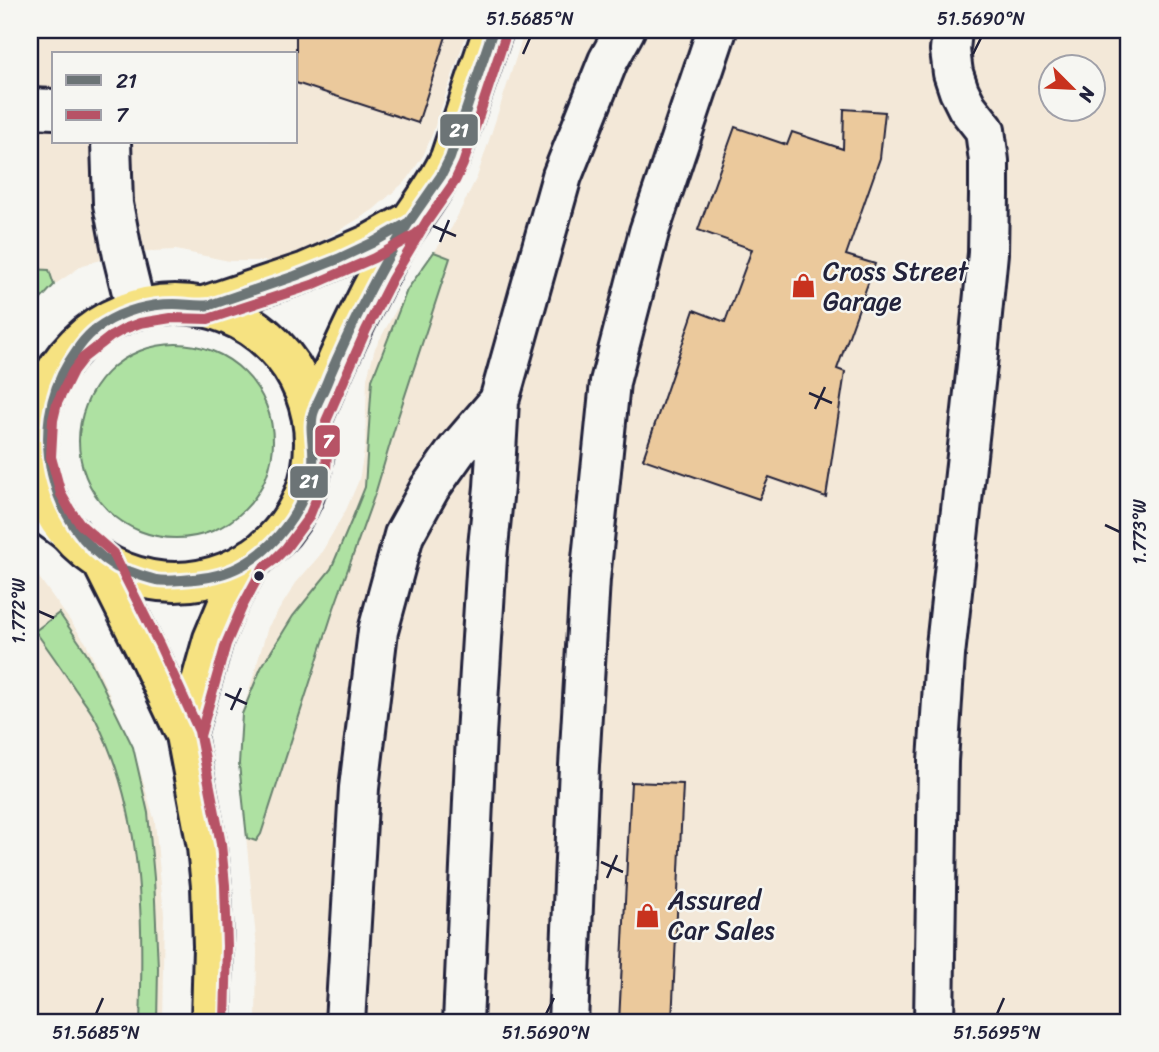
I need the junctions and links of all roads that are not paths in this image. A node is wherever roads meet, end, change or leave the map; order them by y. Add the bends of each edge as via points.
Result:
1 (494, 30) edge
2 (625, 30) edge
3 (717, 30) edge
4 (952, 30) edge
5 (30, 108) edge
6 (52, 109) edge
7 (111, 144) edge
8 (409, 222) junction
9 (204, 306) junction
10 (136, 309) junction
11 (41, 380) edge
12 (499, 401) junction
13 (312, 419) junction
14 (30, 504) edge
15 (71, 534) junction
16 (252, 558) junction
17 (101, 560) junction
18 (186, 735) junction
19 (211, 1022) edge
20 (345, 1022) edge
21 (463, 1022) edge
22 (568, 1022) edge
23 (934, 1022) edge

1 - 8 main road via 450,158
2 - 12 street via 562,176
3 - 22 street via 649,232 610,382 590,579
4 - 23 street via 953,73 988,144 989,207 977,365 945,655 938,761
5 - 6 street
7 - 10 street via 113,204
8 - 9 main road via 306,272
8 - 13 main road via 354,324
9 - 10 main road
9 - 13 main road via 242,321 275,346 299,379
10 - 11 main road via 87,335
11 - 15 main road via 44,398 37,459 48,499
12 - 20 street via 443,469 404,535 378,631 359,788
12 - 21 street via 486,557
13 - 16 main road via 312,467 296,512 276,538
14 - 15 street
15 - 17 main road
16 - 17 main road via 212,576 169,582 127,573
16 - 18 main road via 213,639
17 - 18 main road
18 - 19 main road via 211,886

